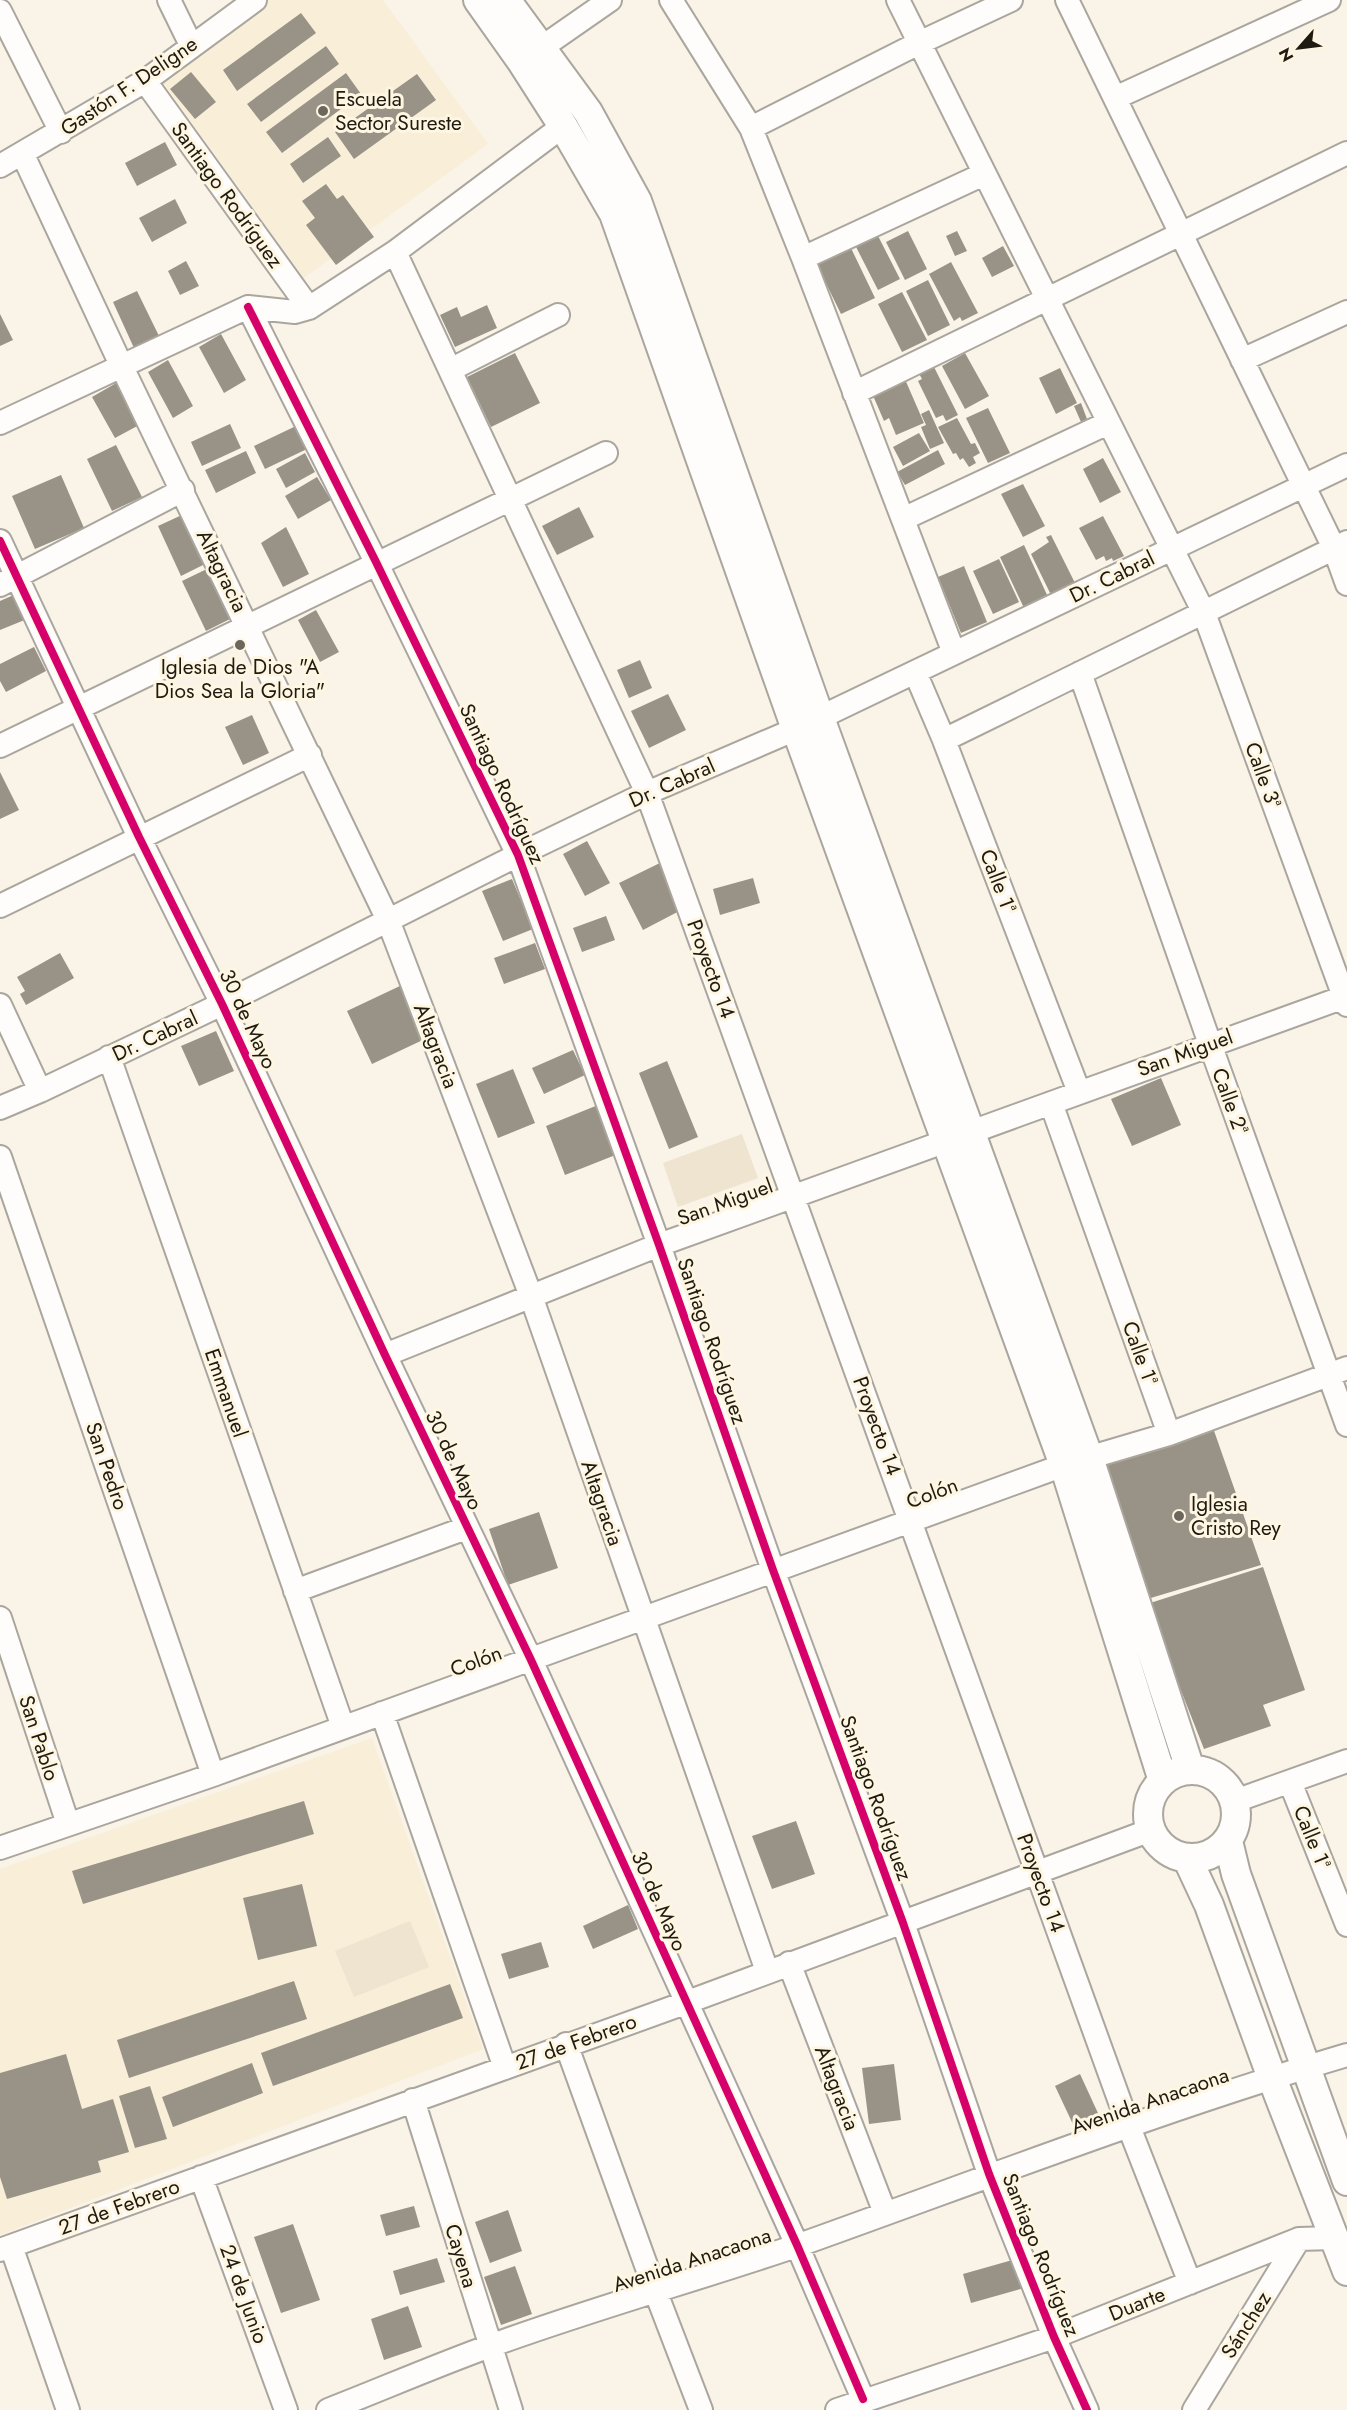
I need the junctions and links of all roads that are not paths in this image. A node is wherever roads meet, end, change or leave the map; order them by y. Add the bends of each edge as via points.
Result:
1 (169, 0) edge
2 (255, 0) edge
3 (478, 0) edge
4 (506, 0) edge
5 (610, 0) edge
6 (898, 0) edge
7 (1011, 0) edge
8 (1067, 0) edge
9 (1329, 0) edge
10 (679, 2) edge
11 (0, 11) edge
12 (919, 43) junction
13 (191, 45) junction
14 (541, 48) junction
15 (145, 81) junction
16 (1115, 98) junction
17 (563, 126) junction
18 (751, 129) junction
19 (61, 132) junction
20 (1347, 153) edge
21 (23, 155) junction
22 (0, 166) edge
23 (984, 174) junction
24 (1181, 235) junction
25 (395, 252) junction
26 (803, 258) junction
27 (1047, 300) junction
28 (248, 307) junction
29 (309, 308) junction
30 (1347, 312) edge
31 (558, 315) dead end
32 (1242, 360) junction
33 (122, 367) junction
34 (450, 370) junction
35 (854, 393) junction
36 (0, 423) edge
37 (1108, 423) junction
38 (606, 453) dead end
39 (1347, 465) edge
40 (1303, 485) junction
41 (183, 490) junction
42 (509, 498) junction
43 (903, 519) junction
44 (0, 541) edge
45 (1341, 545) edge
46 (1170, 549) junction
47 (376, 562) junction
48 (8, 580) edge
49 (1347, 584) edge
50 (1204, 613) junction
51 (248, 625) junction
52 (954, 653) junction
53 (915, 672) junction
54 (1080, 673) junction
55 (78, 708) junction
56 (808, 724) junction
57 (944, 740) junction
58 (0, 746) edge
59 (310, 755) junction
60 (647, 793) junction
61 (139, 837) junction
62 (518, 855) junction
63 (0, 906) edge
64 (388, 920) junction
65 (1346, 1000) edge
66 (222, 1004) junction
67 (0, 1005) edge
68 (1210, 1044) junction
69 (109, 1057) junction
70 (40, 1091) junction
71 (1079, 1092) junction
72 (1051, 1103) junction
73 (0, 1108) edge
74 (958, 1137) junction
75 (0, 1157) edge
76 (794, 1196) junction
77 (659, 1245) junction
78 (531, 1296) junction
79 (385, 1355) junction
80 (1338, 1371) edge
81 (1347, 1425) edge
82 (1168, 1434) junction
83 (1076, 1462) junction
84 (911, 1520) junction
85 (466, 1528) junction
86 (772, 1570) junction
87 (295, 1591) junction
88 (0, 1618) edge
89 (642, 1619) junction
90 (531, 1660) junction
91 (382, 1713) junction
92 (344, 1727) junction
93 (1347, 1761) edge
94 (1190, 1769) junction
95 (213, 1775) junction
96 (1163, 1781) junction
97 (1290, 1782) junction
98 (1235, 1801) junction
99 (68, 1824) junction
100 (1151, 1830) junction
101 (1228, 1841) junction
102 (0, 1848) edge
103 (1187, 1858) junction
104 (1037, 1874) junction
105 (903, 1923) junction
106 (1347, 1925) edge
107 (789, 1963) junction
108 (768, 1971) junction
109 (685, 2003) junction
110 (566, 2044) junction
111 (1347, 2055) edge
112 (505, 2068) junction
113 (1305, 2068) junction
114 (1272, 2078) junction
115 (413, 2100) junction
116 (1129, 2127) junction
117 (989, 2174) junction
118 (201, 2177) junction
119 (1347, 2181) edge
120 (885, 2213) junction
121 (1334, 2238) junction
122 (1299, 2239) junction
123 (797, 2245) junction
124 (6, 2248) edge
125 (1347, 2271) edge
126 (1190, 2283) junction
127 (655, 2290) junction
128 (1054, 2337) junction
129 (489, 2346) junction
130 (863, 2399) junction
131 (68, 2410) edge
132 (286, 2410) edge
133 (328, 2410) edge
134 (512, 2410) edge
135 (701, 2410) edge
136 (837, 2410) edge
137 (1087, 2410) edge
138 (1194, 2410) edge

1 - 13 street
2 - 13 street, Gastón F. Deligne
3 - 17 main road
4 - 14 main road
5 - 14 street
6 - 12 street, Calle 3ª
7 - 12 street
8 - 16 street
9 - 16 street
10 - 18 street
11 - 19 street
12 - 18 street
12 - 23 street, Calle 3ª
13 - 15 street, Gastón F. Deligne
14 - 56 main road via 588,112 637,201
15 - 19 street, Gastón F. Deligne
15 - 29 street, Santiago Rodríguez
16 - 24 street
17 - 25 street
17 - 56 main road via 614,214
18 - 26 street
19 - 21 street, Gastón F. Deligne
20 - 24 street
21 - 22 street, Gastón F. Deligne
21 - 33 street, Altagracia
23 - 26 street
23 - 27 street, Calle 3ª
24 - 27 street
24 - 32 street
25 - 29 street
25 - 34 street, Proyecto 14
26 - 35 street
27 - 35 street
27 - 37 street, Calle 3ª
28 - 29 street via 295,312
28 - 33 street
28 - 47 street, Santiago Rodríguez
30 - 32 street
31 - 34 street
32 - 40 street
33 - 36 street
33 - 41 street, Altagracia
34 - 42 street, Proyecto 14
35 - 43 street
37 - 43 street
37 - 46 street, Calle 3ª
38 - 42 street
39 - 40 street, Dr. Cabral
40 - 45 street
40 - 46 street, Dr. Cabral
41 - 48 street
41 - 51 street, Altagracia
42 - 47 street
42 - 60 street, Proyecto 14
43 - 52 street
44 - 48 street, 30 de Mayo
45 - 49 street
45 - 50 street
46 - 50 street, Calle 3ª
46 - 52 street, Dr. Cabral
47 - 51 street
47 - 62 street, Santiago Rodríguez
48 - 55 street, 30 de Mayo
50 - 54 street
50 - 65 street, Calle 3ª
51 - 55 street
51 - 59 street, Altagracia
52 - 53 street, Dr. Cabral
53 - 56 street, Dr. Cabral
53 - 57 street, Calle 1ª
54 - 57 street
54 - 68 street, Calle 2ª
55 - 58 street
55 - 61 street, 30 de Mayo
56 - 60 street, Dr. Cabral
56 - 74 main road
57 - 71 street, Calle 1ª
59 - 61 street
59 - 64 street, Altagracia
60 - 62 street, Dr. Cabral
60 - 76 street, Proyecto 14
61 - 63 street
61 - 66 street, 30 de Mayo
62 - 64 street, Dr. Cabral
62 - 77 street, Santiago Rodríguez
64 - 66 street, Dr. Cabral
64 - 78 street, Altagracia
65 - 68 street, San Miguel
66 - 69 street, Dr. Cabral
66 - 79 street, 30 de Mayo
67 - 70 street
68 - 71 street, San Miguel
68 - 80 street, Calle 2ª
69 - 70 street, Dr. Cabral
69 - 87 street, Emmanuel
70 - 73 street, Dr. Cabral
71 - 72 street, San Miguel
72 - 74 street, San Miguel
72 - 82 street, Calle 1ª
74 - 76 street, San Miguel
74 - 83 main road
75 - 95 street, San Pedro
76 - 77 street, San Miguel
76 - 84 street, Proyecto 14
77 - 78 street, San Miguel
77 - 86 street, Santiago Rodríguez
78 - 79 street, San Miguel
78 - 89 street, Altagracia
79 - 85 street, 30 de Mayo
80 - 81 street, Calle 2ª
80 - 82 street, Colón
82 - 83 street, Colón
83 - 84 street, Colón
83 - 94 main road
83 - 96 main road
84 - 86 street, Colón
84 - 104 street, Proyecto 14
85 - 87 street
85 - 90 street, 30 de Mayo
86 - 89 street, Colón
86 - 105 street, Santiago Rodríguez
87 - 92 street, Emmanuel
88 - 99 street, San Pablo
89 - 90 street, Colón
89 - 108 street, Altagracia
90 - 91 street, Colón
90 - 109 street, 30 de Mayo
91 - 92 street, Colón
91 - 112 street
92 - 95 street, Colón
93 - 97 street
94 - 96 main road
94 - 98 main road via 1209,1773 1225,1784
95 - 99 street, Colón
96 - 100 main road via 1152,1795 1148,1812
97 - 98 street
97 - 106 street, Calle 1ª
98 - 101 main road via 1236,1822
99 - 102 street, Colón
100 - 103 main road via 1165,1849
100 - 104 street, 27 de Febrero
101 - 103 main road via 1202,1857
101 - 113 main road via 1236,1874
103 - 114 main road via 1209,1905
104 - 105 street, 27 de Febrero
104 - 116 street, Proyecto 14
105 - 107 street, 27 de Febrero
105 - 117 street, Santiago Rodríguez
107 - 108 street, 27 de Febrero
107 - 120 street, Altagracia
108 - 109 street, 27 de Febrero
109 - 110 street, 27 de Febrero
109 - 123 street, 30 de Mayo
110 - 112 street, 27 de Febrero
110 - 127 street
111 - 113 street, Avenida Anacaona
112 - 115 street, 27 de Febrero
113 - 114 street, Avenida Anacaona
113 - 119 main road
114 - 116 street, Avenida Anacaona
114 - 121 main road
115 - 118 street, 27 de Febrero
115 - 129 street, Cayena
116 - 117 street, Avenida Anacaona
116 - 126 street, Proyecto 14
117 - 120 street, Avenida Anacaona
117 - 128 street, Santiago Rodríguez
118 - 124 street, 27 de Febrero
118 - 132 street, 24 de Junio
120 - 123 street, Avenida Anacaona
121 - 122 street, Duarte
121 - 125 main road
122 - 126 street, Duarte
122 - 138 street, Sánchez
123 - 127 street, Avenida Anacaona
123 - 130 street, 30 de Mayo
124 - 131 street
126 - 128 street, Duarte
127 - 129 street, Avenida Anacaona
127 - 135 street
128 - 130 street, Duarte
128 - 137 street, Santiago Rodríguez
129 - 133 street, Avenida Anacaona
129 - 134 street, Cayena
130 - 136 street, Duarte

